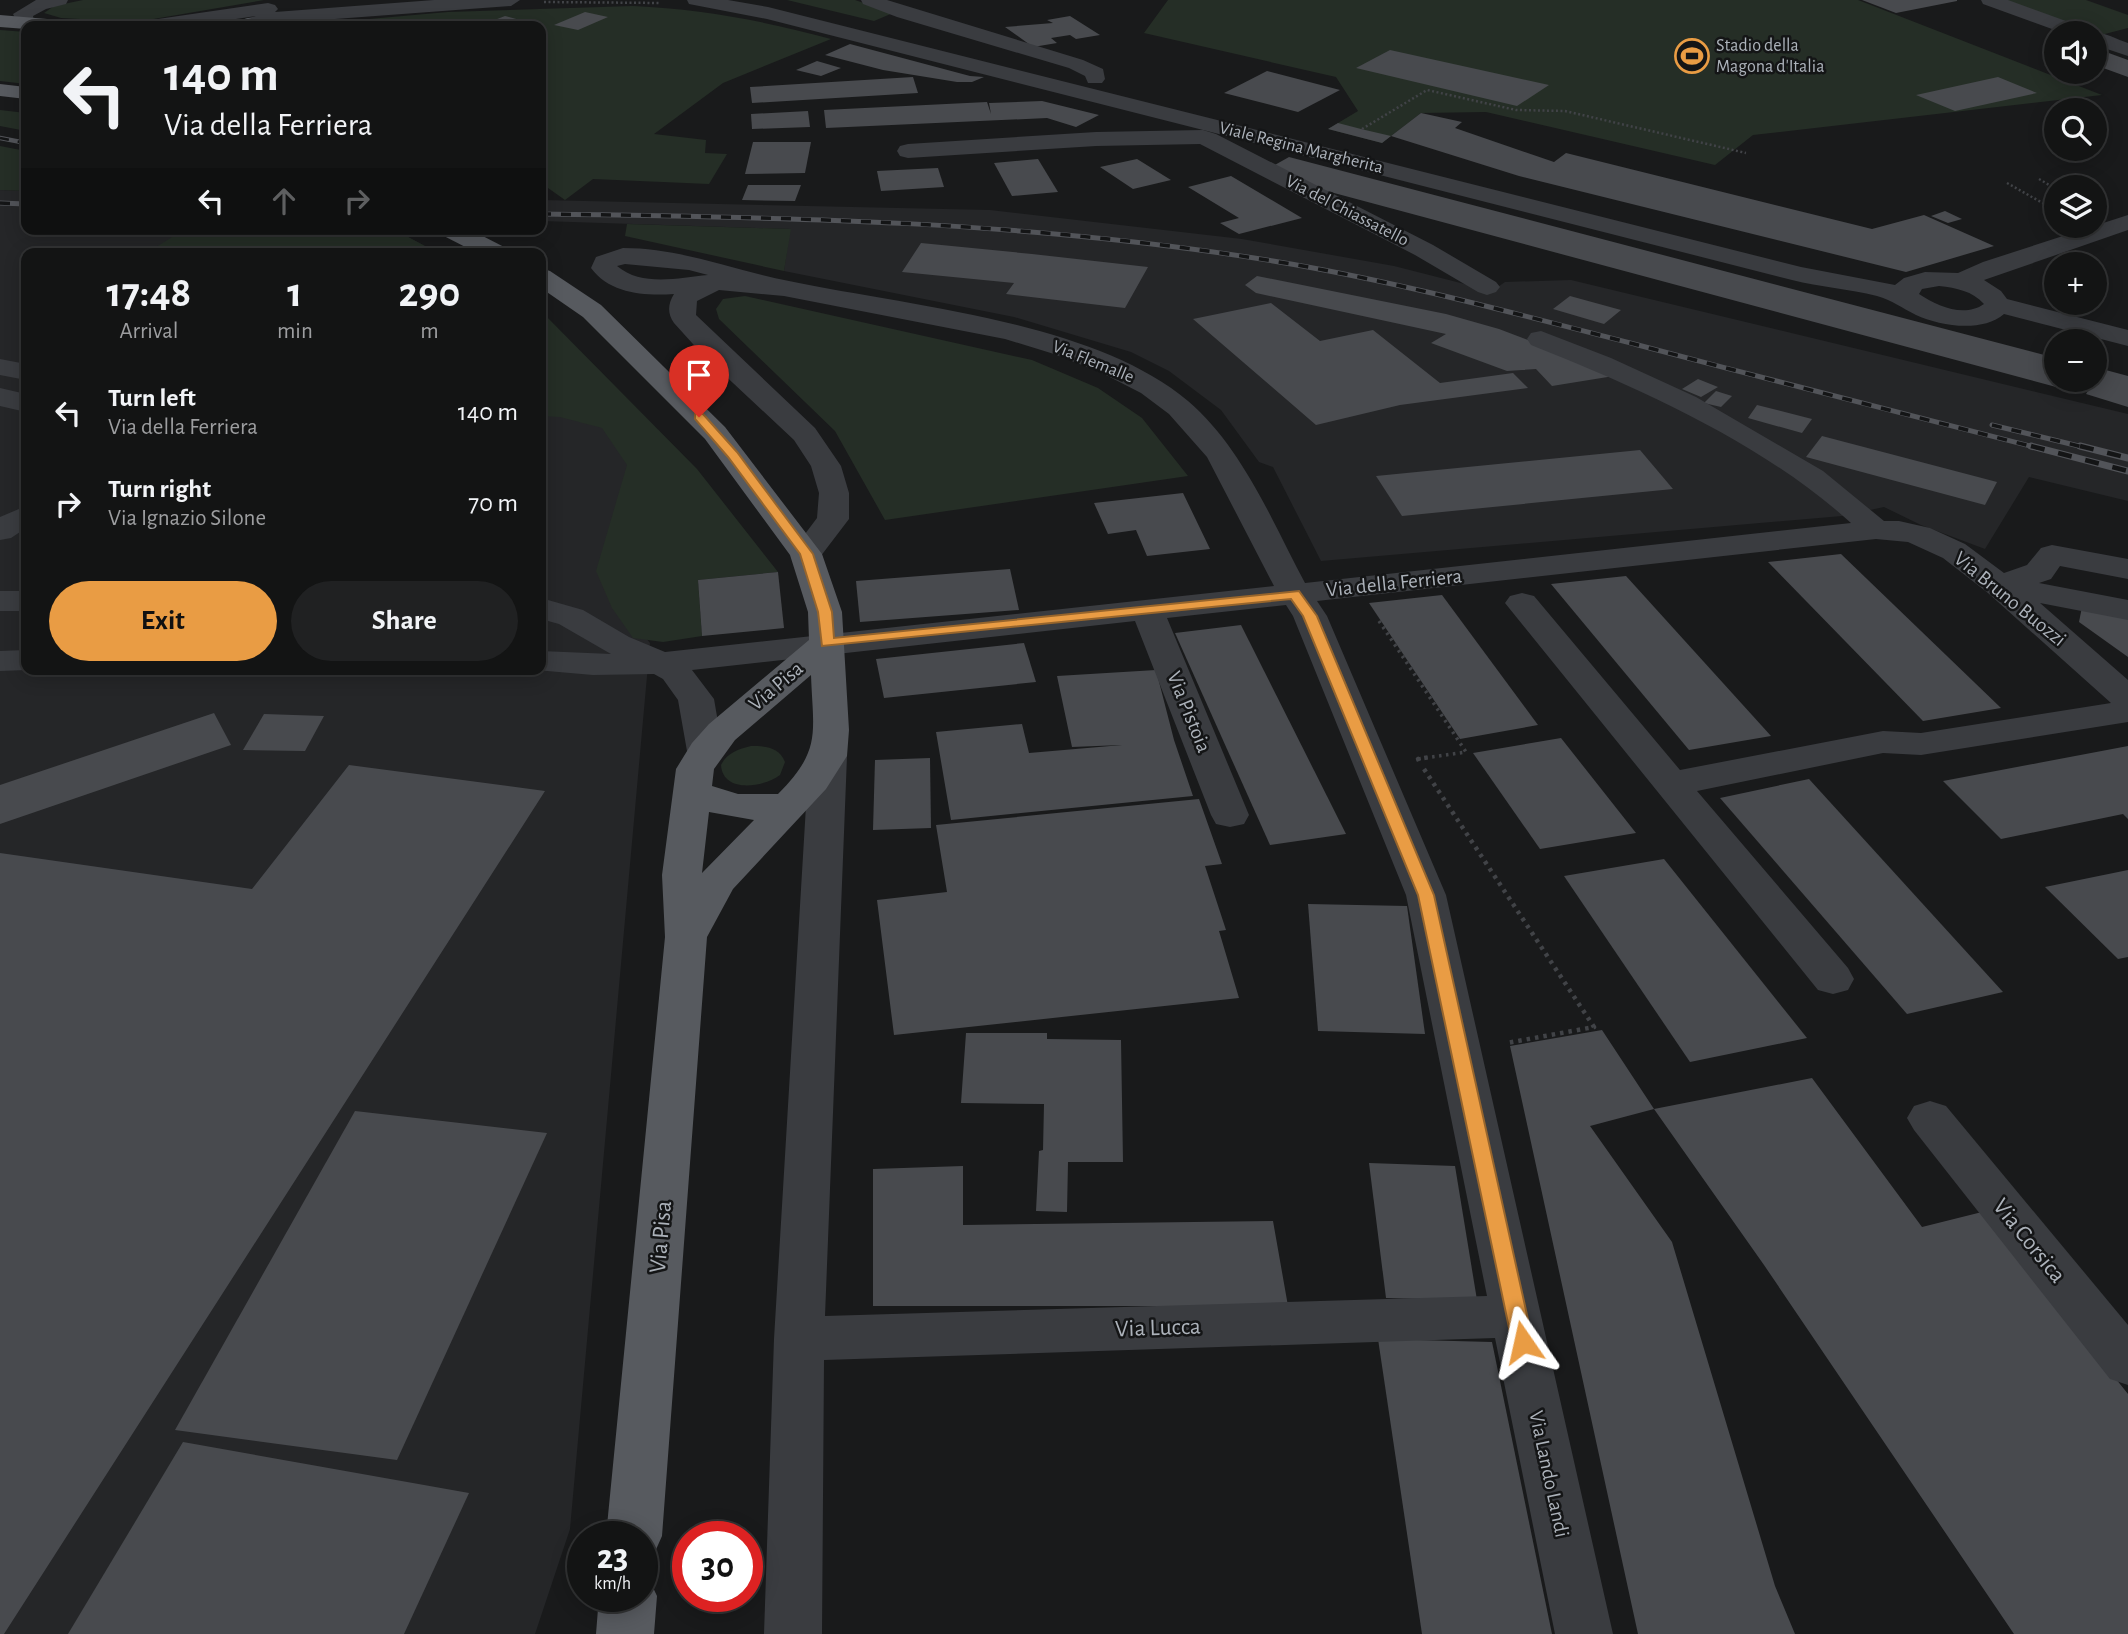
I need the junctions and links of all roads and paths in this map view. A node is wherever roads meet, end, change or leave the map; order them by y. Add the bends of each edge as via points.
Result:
1 (38, 0) edge
2 (59, 0) edge
3 (381, 0) edge
4 (511, 0) edge
5 (696, 0) edge
6 (765, 0) edge
7 (870, 0) edge
8 (1990, 0) edge
9 (533, 3) dead end
10 (666, 3) dead end
11 (0, 6) edge
12 (0, 21) edge
13 (26, 21) edge
14 (183, 21) edge
15 (270, 21) edge
16 (2048, 21) edge
17 (21, 23) edge
18 (2107, 42) edge
19 (2128, 50) edge
20 (1048, 68) junction
21 (1027, 79) junction
22 (1095, 79) junction
23 (0, 90) edge
24 (21, 92) edge
25 (1361, 129) dead end
26 (1214, 133) junction
27 (908, 151) dead end
28 (1746, 153) dead end
29 (2039, 179) dead end
30 (2044, 182) edge
31 (2007, 183) dead end
32 (2044, 204) edge
33 (2128, 222) edge
34 (461, 235) edge
35 (487, 248) edge
36 (546, 279) edge
37 (1962, 281) junction
38 (707, 284) junction
39 (1487, 287) dead end
40 (784, 288) junction
41 (1912, 289) junction
42 (1998, 305) junction
43 (1973, 317) junction
44 (2044, 336) edge
45 (2128, 338) edge
46 (1541, 339) dead end
47 (2107, 354) edge
48 (2128, 360) edge
49 (0, 366) edge
50 (21, 371) edge
51 (0, 397) edge
52 (21, 402) edge
53 (21, 517) edge
54 (1876, 530) junction
55 (0, 531) edge
56 (806, 554) junction
57 (2128, 569) edge
58 (2000, 586) junction
59 (1294, 594) junction
60 (0, 601) edge
61 (21, 601) edge
62 (1522, 603) dead end
63 (1147, 609) junction
64 (546, 610) edge
65 (2128, 610) edge
66 (1374, 613) dead end
67 (827, 643) junction
68 (21, 660) edge
69 (0, 661) edge
70 (546, 661) edge
71 (661, 663) junction
72 (2128, 699) edge
73 (2128, 711) edge
74 (705, 751) junction
75 (828, 756) junction
76 (1671, 785) junction
77 (692, 791) junction
78 (786, 806) junction
79 (1230, 815) dead end
80 (686, 937) junction
81 (1833, 979) dead end
82 (1498, 1044) dead end
83 (1930, 1118) dead end
84 (1518, 1316) junction
85 (799, 1339) junction
86 (2128, 1363) edge
87 (635, 1521) edge
88 (627, 1612) edge
89 (625, 1634) edge
90 (793, 1634) edge
91 (1584, 1634) edge

1 - 11 street
2 - 13 street via 29,9 23,15
3 - 14 street
4 - 15 street
5 - 21 street, Viale Regina Margherita via 768,13
6 - 20 street, Viale Regina Margherita
7 - 22 street via 1076,64 1096,73
8 - 16 street
9 - 10 path
12 - 17 main road
18 - 19 street
20 - 21 street
20 - 22 street, Viale Regina Margherita
21 - 26 street, Viale Regina Margherita
22 - 41 street, Viale Regina Margherita via 1871,274
23 - 24 main road
25 - 28 path via 1427,90 1516,110 1565,111
26 - 27 street, Via del Chiassatello
26 - 39 street, Via del Chiassatello
26 - 41 street, Viale Regina Margherita via 1788,272
29 - 30 path
31 - 32 path
33 - 37 street
34 - 35 main road
36 - 56 main road via 592,311 715,433
37 - 41 street, Viale Regina Margherita
37 - 42 street, Viale Regina Margherita via 1988,292
38 - 40 street, Via Flemalle
38 - 40 street, Via Flemalle via 658,287 625,283 604,268 605,262 623,256 666,259
38 - 56 street via 686,296 683,317 805,434 826,466 834,493 833,519
40 - 59 street, Via Flemalle via 1010,332 1064,348 1151,387 1179,408 1220,454
41 - 43 street, Viale Regina Margherita via 1926,309
42 - 43 street via 1986,315
42 - 45 street, Viale Regina Margherita
43 - 44 street, Viale Regina Margherita
46 - 54 street via 1656,386 1713,416 1836,492
47 - 48 street
49 - 50 street
51 - 52 street
53 - 55 street
54 - 58 street, Via Bruno Buozzi via 1919,535 1954,551
54 - 59 street, Via della Ferriera
56 - 67 main road via 825,612
57 - 58 street via 2052,555 2039,572
58 - 65 street
58 - 72 street, Via Bruno Buozzi
59 - 63 street, Via della Ferriera
59 - 84 street, Via Lando Landi via 1310,616 1426,895
60 - 61 street
62 - 76 street
63 - 67 street, Via della Ferriera
63 - 79 street, Via Pistoia
64 - 71 street via 571,617
66 - 82 path via 1466,752 1418,759 1594,1027
67 - 71 street, Via della Ferriera
67 - 74 main road, Via Pisa via 766,692
67 - 75 main road, Via Pisa
68 - 69 street
70 - 71 street, Via della Ferriera via 593,666
71 - 74 street via 675,672 696,699
73 - 76 street via 1921,744 1883,743
74 - 77 main road, Via Pisa via 695,769
75 - 78 main road, Via Pisa via 813,781
75 - 85 street
76 - 81 street
77 - 78 main road via 733,807
77 - 80 main road, Via Pisa via 682,875
78 - 80 main road, Via Pisa via 717,881
80 - 87 main road, Via Pisa
83 - 86 street, Via Corsica
84 - 85 street, Via Lucca
84 - 91 street, Via Lando Landi
85 - 90 street
88 - 89 main road

